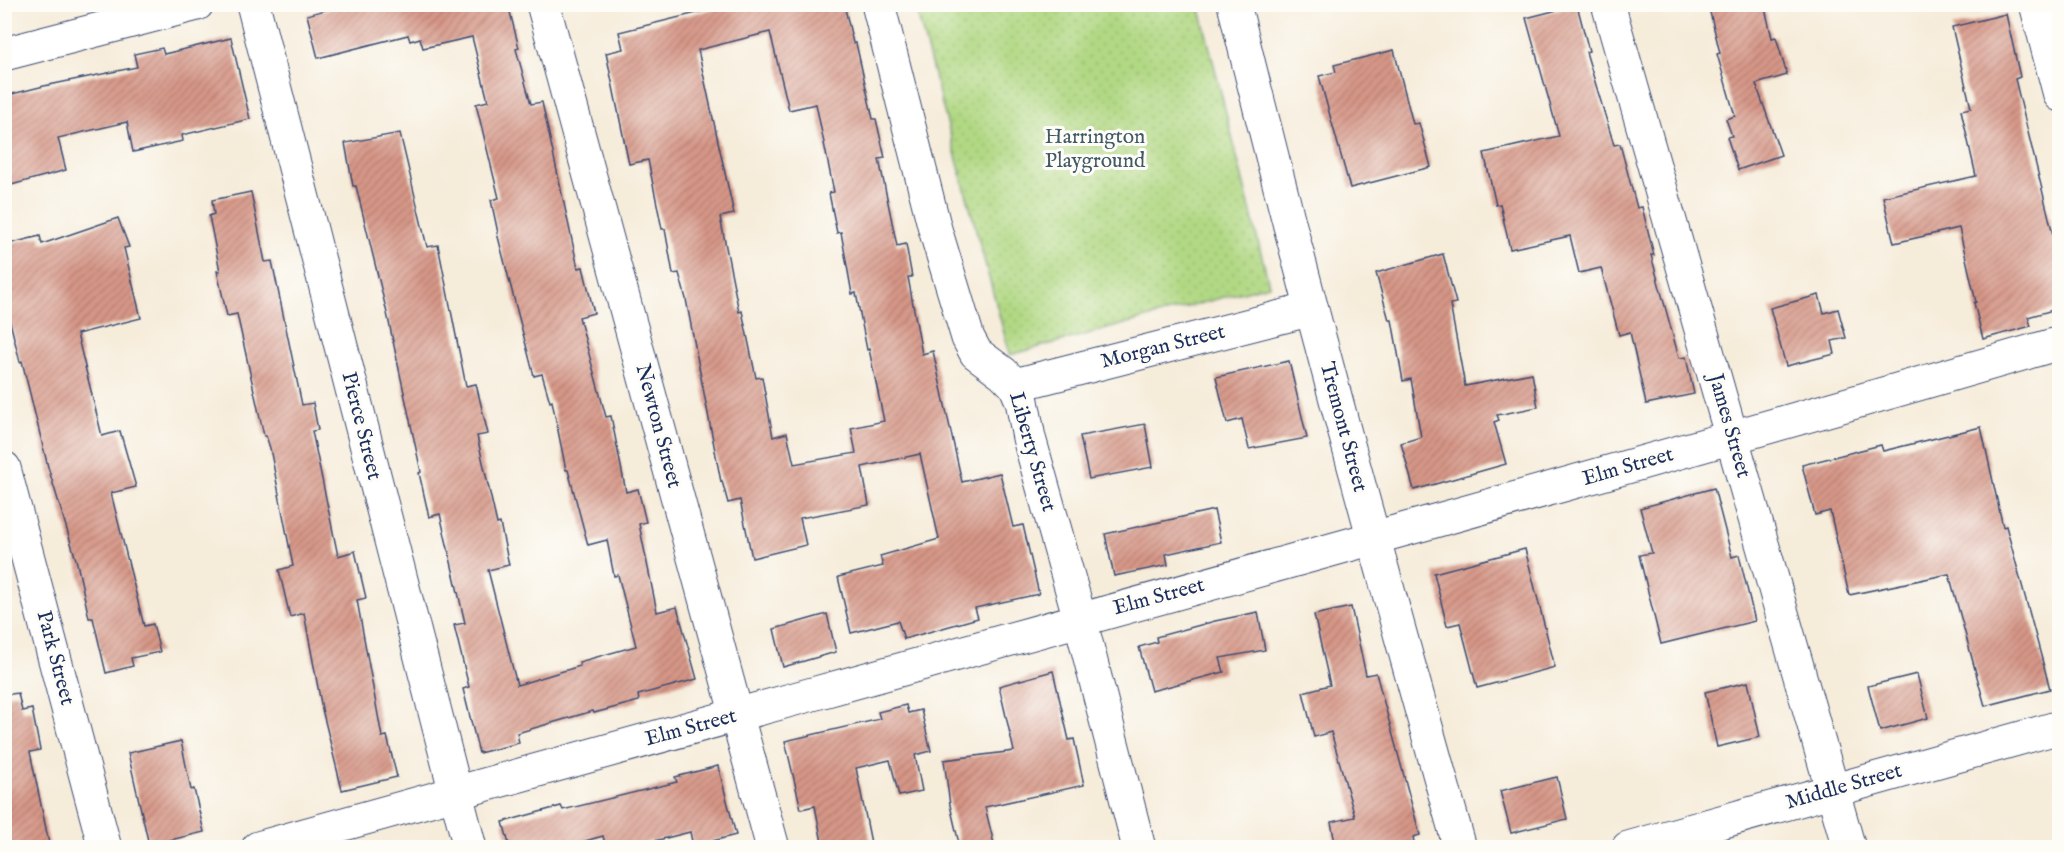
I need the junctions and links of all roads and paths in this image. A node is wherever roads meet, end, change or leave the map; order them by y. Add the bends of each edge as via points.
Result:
1 (197, 4) edge
2 (253, 4) edge
3 (543, 4) edge
4 (878, 4) edge
5 (1234, 4) edge
6 (1608, 4) edge
7 (2036, 4) edge
8 (4, 54) edge
9 (2060, 95) edge
10 (1312, 309) junction
11 (2060, 343) edge
12 (1015, 385) junction
13 (1732, 438) junction
14 (6, 478) edge
15 (1373, 538) junction
16 (1080, 619) junction
17 (738, 716) junction
18 (2060, 727) edge
19 (1833, 790) junction
20 (456, 792) junction
21 (105, 848) edge
22 (258, 848) edge
23 (470, 848) edge
24 (773, 848) edge
25 (1139, 848) edge
26 (1460, 848) edge
27 (1628, 848) edge
28 (1849, 848) edge

1 - 8 street
2 - 20 street, Pierce Street
3 - 17 street, Newton Street
4 - 12 street, Liberty Street via 935,229 968,338 976,353
5 - 10 street, Tremont Street
6 - 13 street, James Street
7 - 9 street
10 - 12 street, Morgan Street
10 - 15 street, Tremont Street
11 - 13 street, Elm Street
12 - 16 street, Liberty Street
13 - 15 street, Elm Street
13 - 19 street, James Street
14 - 21 street, Park Street
15 - 16 street, Elm Street
15 - 26 street, Tremont Street
16 - 17 street, Elm Street
16 - 25 street, Liberty Street
17 - 20 street, Elm Street
17 - 24 street, Newton Street
18 - 19 street, Middle Street
19 - 27 street, Middle Street
19 - 28 street, James Street
20 - 22 street, Elm Street
20 - 23 street, Pierce Street

